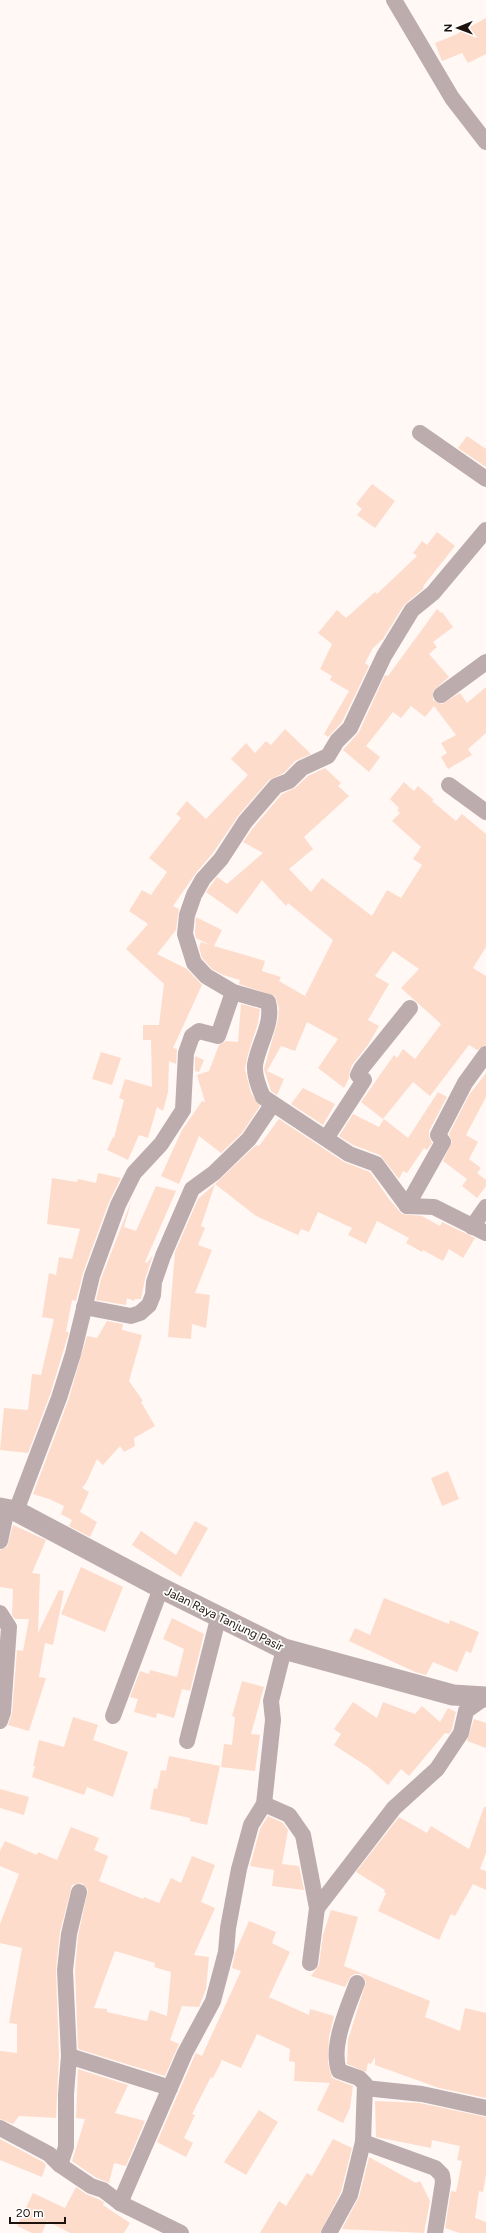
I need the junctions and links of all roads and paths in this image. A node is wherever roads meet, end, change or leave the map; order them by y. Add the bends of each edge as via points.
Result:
1 (394, 0) edge
2 (486, 142) edge
3 (420, 433) dead end
4 (486, 478) edge
5 (486, 530) edge
6 (486, 662) edge
7 (441, 695) dead end
8 (449, 785) dead end
9 (486, 812) edge
10 (233, 992) junction
11 (410, 1008) dead end
12 (486, 1054) edge
13 (272, 1105) junction
14 (327, 1137) junction
15 (408, 1206) junction
16 (486, 1207) edge
17 (479, 1230) edge
18 (84, 1307) junction
19 (8, 1509) edge
20 (0, 1541) edge
21 (161, 1588) junction
22 (0, 1613) edge
23 (219, 1615) junction
24 (284, 1649) junction
25 (485, 1698) edge
26 (113, 1716) dead end
27 (0, 1721) edge
28 (187, 1742) dead end
29 (264, 1804) junction
30 (79, 1892) dead end
31 (317, 1908) junction
32 (310, 1963) dead end
33 (356, 1983) dead end
34 (68, 2056) junction
35 (170, 2088) junction
36 (365, 2088) junction
37 (486, 2108) edge
38 (0, 2128) edge
39 (363, 2142) junction
40 (60, 2165) junction
41 (120, 2203) junction
42 (181, 2233) edge
43 (329, 2233) edge
44 (435, 2233) edge

1 - 2 street via 452,98
3 - 4 street
5 - 10 street via 433,593 412,610 384,656 350,728 337,741 328,756 302,768 289,781 276,786 244,822 221,859 203,879 187,915 185,934 194,963 206,976
6 - 7 street
8 - 9 street
10 - 13 street via 268,1002 271,1012 255,1065 257,1084 263,1097
10 - 18 street via 218,1036 199,1031 192,1036 186,1053 183,1110 162,1144 134,1173 118,1205 92,1276
11 - 14 street via 361,1069 358,1075 364,1080
12 - 15 street via 465,1083 438,1135 443,1142
13 - 14 street
13 - 18 street via 249,1139 214,1173 192,1189 163,1256 149,1305 131,1316
14 - 15 street via 349,1154 376,1164
15 - 17 street via 434,1207
16 - 17 street
18 - 19 street via 59,1398
19 - 20 street
19 - 21 street, Jalan Raya Tanjung Pasir
21 - 23 street, Jalan Raya Tanjung Pasir
21 - 26 street
22 - 27 street via 9,1627 3,1712
23 - 24 street, Jalan Raya Tanjung Pasir
23 - 28 street
24 - 25 street, Jalan Raya Tanjung Pasir via 453,1695
24 - 29 street via 271,1700 273,1720
25 - 31 street via 466,1711 461,1733 436,1769 394,1808
29 - 31 street via 289,1815 304,1835
29 - 35 street via 251,1826 239,1869 226,1952 213,2001 185,2053
30 - 34 street via 69,1934 65,1970
31 - 32 street
33 - 36 street via 342,2023 337,2061 339,2071 363,2080
34 - 35 street
34 - 40 street via 66,2147
35 - 41 street
36 - 37 street via 422,2094
36 - 39 street
38 - 40 street via 49,2154
39 - 43 street via 350,2195
39 - 44 street via 435,2168 442,2175 444,2182
40 - 41 street
41 - 42 street

